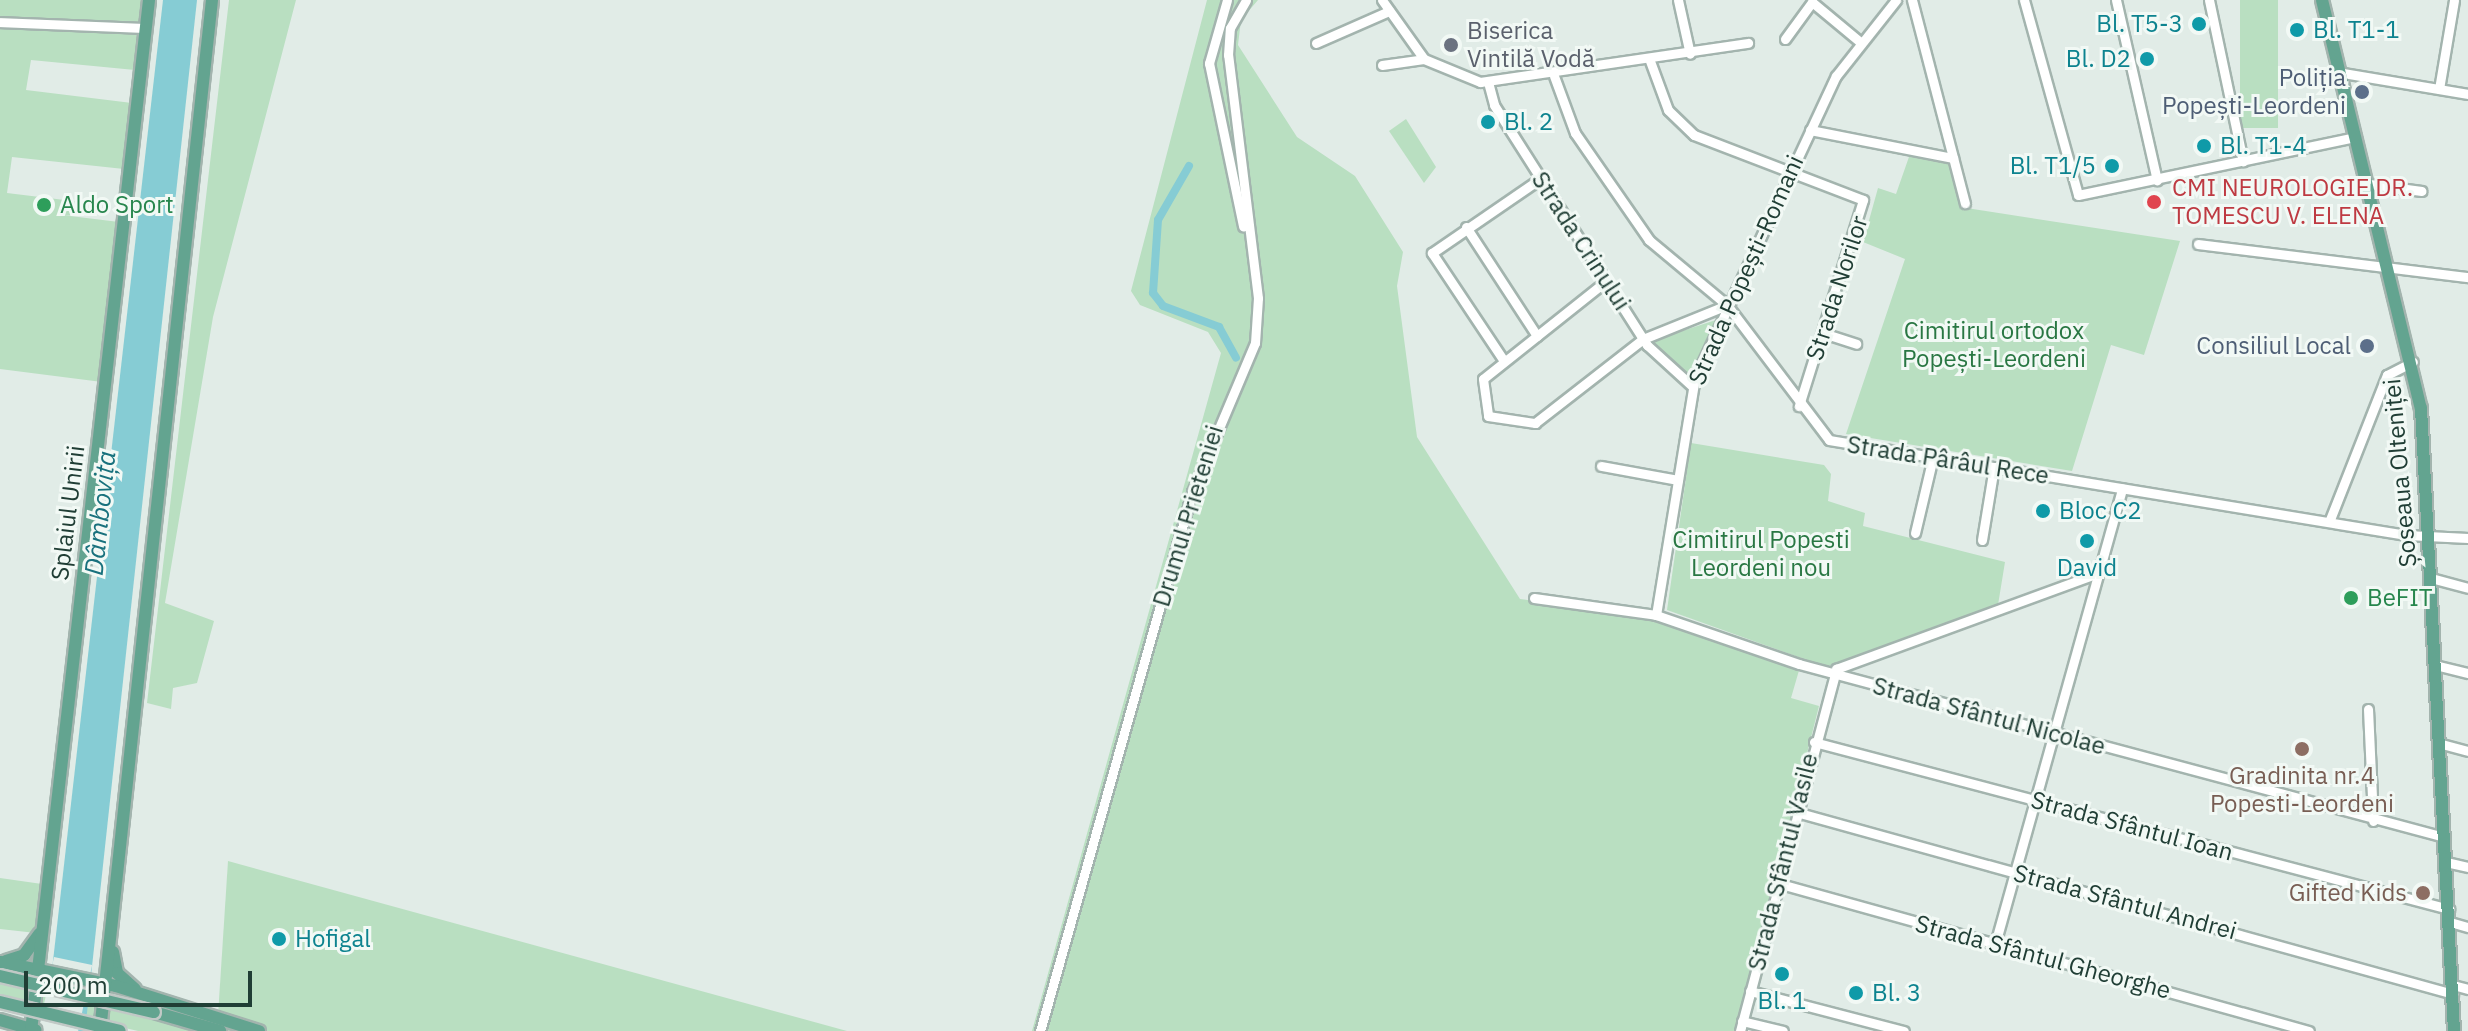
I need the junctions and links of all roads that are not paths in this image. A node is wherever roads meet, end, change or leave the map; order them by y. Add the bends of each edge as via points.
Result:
1 (149, 0) edge
2 (212, 0) edge
3 (1227, 0) edge
4 (1246, 0) edge
5 (1382, 0) edge
6 (1678, 0) edge
7 (1896, 0) edge
8 (1912, 0) edge
9 (2024, 0) edge
10 (2116, 0) edge
11 (2209, 0) edge
12 (2322, 0) edge
13 (2454, 0) edge
14 (1389, 11) junction
15 (0, 22) edge
16 (146, 28) junction
17 (1785, 39) dead end
18 (1859, 41) junction
19 (1316, 43) dead end
20 (1748, 43) dead end
21 (1690, 54) junction
22 (1424, 59) junction
23 (1650, 61) junction
24 (1382, 65) dead end
25 (2337, 72) junction
26 (1554, 76) junction
27 (1488, 82) junction
28 (2439, 89) junction
29 (2468, 94) edge
30 (1810, 130) junction
31 (2351, 138) junction
32 (1953, 158) junction
33 (2243, 161) junction
34 (1790, 170) junction
35 (1541, 178) junction
36 (2157, 180) junction
37 (2362, 183) junction
38 (2421, 191) dead end
39 (1965, 203) dead end
40 (1466, 227) junction
41 (2198, 244) dead end
42 (1251, 252) junction
43 (2383, 263) junction
44 (2468, 277) edge
45 (1606, 281) junction
46 (1727, 305) junction
47 (1823, 333) junction
48 (1537, 336) junction
49 (1643, 339) junction
50 (1856, 344) dead end
51 (1504, 361) junction
52 (2413, 362) junction
53 (1692, 386) junction
54 (1799, 406) junction
55 (1933, 457) junction
56 (1601, 466) dead end
57 (1994, 467) junction
58 (1678, 480) junction
59 (2122, 488) junction
60 (2329, 522) junction
61 (1915, 533) dead end
62 (2429, 534) junction
63 (2468, 538) edge
64 (1982, 540) dead end
65 (2095, 574) junction
66 (2431, 578) junction
67 (2468, 588) edge
68 (1534, 598) dead end
69 (1656, 615) junction
70 (2435, 665) junction
71 (1834, 673) junction
72 (2468, 673) edge
73 (2368, 709) dead end
74 (2050, 732) junction
75 (1814, 742) junction
76 (2438, 743) junction
77 (2468, 751) edge
78 (2032, 799) junction
79 (1796, 812) junction
80 (2373, 821) junction
81 (2444, 837) junction
82 (2446, 862) junction
83 (2468, 867) edge
84 (2013, 872) junction
85 (1777, 883) junction
86 (2449, 916) junction
87 (111, 925) junction
88 (42, 927) junction
89 (2468, 927) edge
90 (1995, 944) junction
91 (1, 962) edge
92 (38, 969) junction
93 (0, 976) edge
94 (105, 984) junction
95 (2453, 989) junction
96 (2468, 989) edge
97 (1750, 991) junction
98 (144, 995) junction
99 (0, 1002) edge
100 (0, 1022) edge
101 (1741, 1026) edge
102 (34, 1030) edge
103 (11, 1031) edge
104 (100, 1031) edge
105 (120, 1031) edge
106 (220, 1031) edge
107 (259, 1031) edge
108 (1040, 1031) edge
109 (1783, 1031) edge
110 (1904, 1031) edge
111 (2309, 1031) edge
112 (2454, 1031) edge

1 - 16 main road, Splaiul Unirii
2 - 87 main road
3 - 42 street via 1209,63
4 - 42 street, Drumul Prieteniei via 1230,28 1228,55
5 - 14 street
6 - 21 street
7 - 18 street, Strada Popești-Romani
8 - 32 street
9 - 36 street via 2078,195
10 - 36 street
11 - 33 street
12 - 25 main road, Șoseaua Olteniței
13 - 28 street
14 - 19 street
14 - 22 street
15 - 16 street
16 - 88 main road, Splaiul Unirii
17 - 18 street via 1812,2
18 - 30 street, Strada Popești-Romani
20 - 21 street
21 - 23 street
22 - 24 street
22 - 27 street
23 - 26 street
23 - 34 street via 1668,110 1683,128
25 - 28 street
25 - 31 main road, Șoseaua Olteniței
26 - 27 street
26 - 46 street, Strada Pârâul Rece via 1575,133 1649,240
27 - 35 street, Strada Crinului via 1494,105
28 - 29 street
30 - 32 street
30 - 34 street, Strada Popești-Romani
31 - 33 street
31 - 37 main road, Șoseaua Olteniței
32 - 39 street
33 - 36 street
34 - 46 street, Strada Popești-Romani
34 - 47 street, Strada Norilor via 1863,200
35 - 40 street
35 - 45 street, Strada Crinului
37 - 38 street
37 - 43 main road, Șoseaua Olteniței
40 - 48 street
40 - 51 street via 1433,249
41 - 43 street
42 - 108 street, Drumul Prieteniei via 1255,343 1196,481
43 - 44 street
43 - 52 main road, Șoseaua Olteniței
45 - 48 street
45 - 49 street, Strada Crinului
46 - 49 street
46 - 53 street, Strada Popești-Romani
46 - 54 street, Strada Pârâul Rece
47 - 50 street
47 - 54 street, Strada Norilor
48 - 51 street
49 - 51 street via 1530,425 1491,418 1480,390
49 - 53 street, Strada Crinului
52 - 60 street via 2387,375
52 - 62 main road, Șoseaua Olteniței
53 - 58 street, Strada Popești-Romani
54 - 55 street, Strada Pârâul Rece via 1829,440
55 - 57 street, Strada Pârâul Rece
55 - 61 street
56 - 58 street
57 - 59 street, Strada Pârâul Rece
57 - 64 street
58 - 69 street, Strada Popești-Romani
59 - 60 street, Strada Pârâul Rece
59 - 65 street
60 - 62 street, Strada Pârâul Rece
62 - 63 street, Strada Pârâul Rece
62 - 66 main road, Șoseaua Olteniței
65 - 71 street
65 - 74 street
66 - 67 street
66 - 70 main road, Șoseaua Olteniței
68 - 69 street, Strada Sfântul Nicolae
69 - 71 street, Strada Sfântul Nicolae
70 - 72 street
70 - 76 main road, Șoseaua Olteniței
71 - 74 street, Strada Sfântul Nicolae
71 - 75 street, Strada Sfântul Vasile
73 - 80 street
74 - 78 street
74 - 80 street, Strada Sfântul Nicolae
75 - 78 street, Strada Sfântul Ioan
75 - 79 street, Strada Sfântul Vasile
76 - 77 street
76 - 81 main road, Șoseaua Olteniței
78 - 84 street
78 - 86 street, Strada Sfântul Ioan
79 - 84 street, Strada Sfântul Andrei
79 - 85 street, Strada Sfântul Vasile
80 - 81 street, Strada Sfântul Nicolae
81 - 82 main road, Șoseaua Olteniței
82 - 83 street
82 - 86 main road, Șoseaua Olteniței
84 - 90 street
84 - 95 street, Strada Sfântul Andrei
85 - 90 street, Strada Sfântul Gheorghe
85 - 97 street, Strada Sfântul Vasile
86 - 89 street
86 - 95 main road, Șoseaua Olteniței
87 - 94 main road
87 - 98 main road via 117,973
88 - 91 main road via 24,955
88 - 92 main road, Splaiul Unirii
90 - 111 street, Strada Sfântul Gheorghe
91 - 92 main road
92 - 94 main road
92 - 102 main road, Splaiul Unirii
93 - 106 main road, bridge
94 - 98 main road
94 - 104 main road
95 - 96 street, Strada Sfântul Andrei
95 - 112 main road, Șoseaua Olteniței
97 - 101 street
97 - 110 street, Strada Sfântul Vasile
98 - 107 main road
99 - 105 main road, bridge
100 - 102 main road
100 - 103 main road
101 - 109 street

